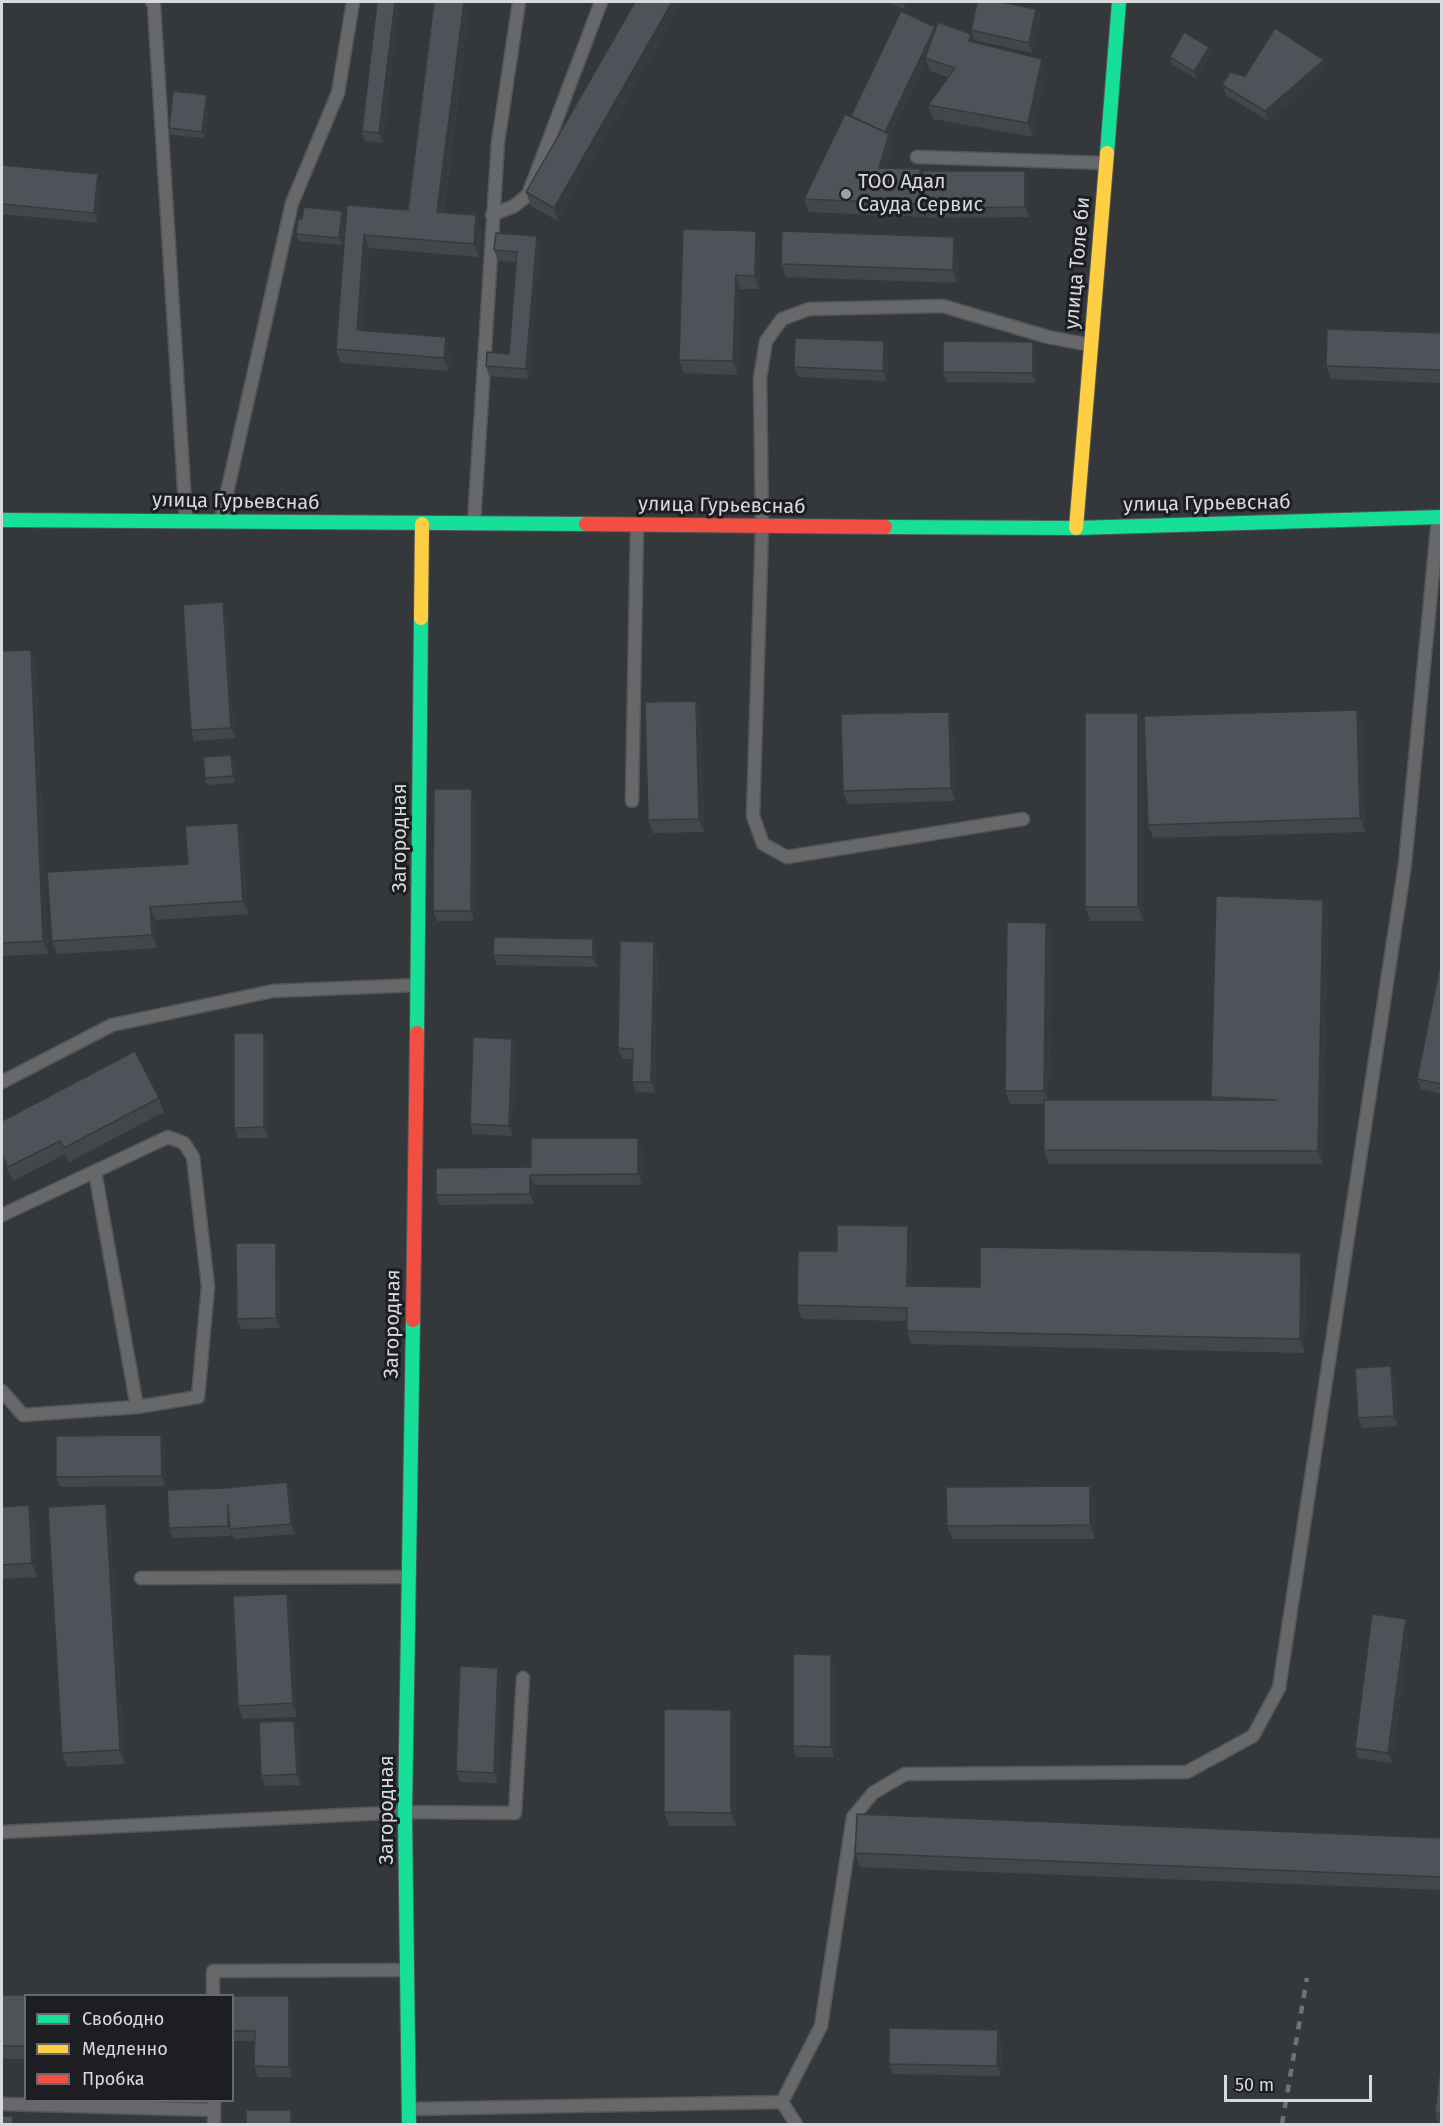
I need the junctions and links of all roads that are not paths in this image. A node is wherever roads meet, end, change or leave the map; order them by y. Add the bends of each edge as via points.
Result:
1 (152, 2) edge
2 (352, 2) edge
3 (519, 2) edge
4 (601, 2) edge
5 (1119, 2) edge
6 (917, 157) dead end
7 (1106, 163) junction
8 (492, 215) junction
9 (1091, 345) junction
10 (1440, 517) edge
11 (2, 520) edge
12 (221, 520) junction
13 (186, 521) junction
14 (474, 523) junction
15 (422, 524) junction
16 (637, 525) junction
17 (762, 526) junction
18 (1076, 528) junction
19 (632, 801) dead end
20 (1023, 819) dead end
21 (418, 985) junction
22 (2, 1082) edge
23 (95, 1172) junction
24 (2, 1215) edge
25 (2, 1391) edge
26 (137, 1407) junction
27 (409, 1577) junction
28 (141, 1578) dead end
29 (523, 1678) dead end
30 (405, 1812) junction
31 (2, 1832) edge
32 (408, 1970) junction
33 (213, 1994) edge
34 (782, 2102) junction
35 (2, 2104) edge
36 (214, 2105) edge
37 (409, 2109) junction
38 (214, 2124) edge
39 (409, 2124) edge
40 (796, 2124) edge

1 - 13 lane
2 - 12 lane via 338,93 292,203
3 - 8 lane via 498,142
4 - 8 lane via 528,195
5 - 7 street, улица Толе би
6 - 7 lane
7 - 9 street, улица Толе би
8 - 14 lane
9 - 17 lane via 1048,337 943,306 809,309 782,319 766,341 760,378
9 - 18 street, улица Толе би
10 - 18 street, улица Гурьевснаб
10 - 34 lane via 1406,864 1279,1688 1253,1736 1187,1772 905,1774 873,1793 853,1817 821,2026
11 - 13 street, улица Гурьевснаб
12 - 13 street, улица Гурьевснаб
12 - 15 street, улица Гурьевснаб
14 - 15 street, улица Гурьевснаб
14 - 16 street, улица Гурьевснаб
15 - 21 street, Загородная
16 - 17 street, улица Гурьевснаб
16 - 19 lane
17 - 18 street, улица Гурьевснаб
17 - 20 lane via 753,816 763,844 787,857
21 - 22 lane via 273,991 112,1025
21 - 27 street, Загородная
23 - 24 lane
23 - 26 lane
23 - 26 lane via 168,1137 184,1143 194,1158 208,1286 198,1396
25 - 26 lane via 23,1415
27 - 28 lane
27 - 30 street, Загородная
29 - 30 lane via 515,1813
30 - 31 lane
30 - 32 street, Загородная
32 - 33 lane via 213,1971
32 - 37 street, Загородная
34 - 37 lane
34 - 40 lane
35 - 36 lane
36 - 38 lane
37 - 39 street, Загородная

